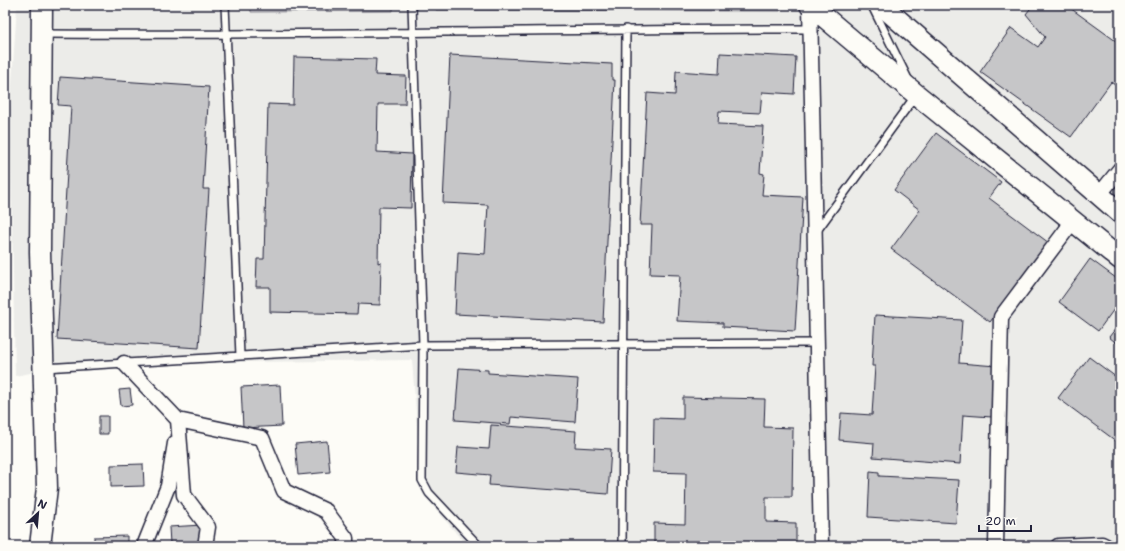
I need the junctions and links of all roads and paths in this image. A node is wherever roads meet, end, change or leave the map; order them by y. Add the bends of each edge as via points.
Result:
1 (42, 5) edge
2 (225, 5) edge
3 (412, 5) edge
4 (810, 5) edge
5 (872, 5) edge
6 (881, 5) edge
7 (626, 29) junction
8 (810, 30) junction
9 (43, 34) junction
10 (413, 34) junction
11 (226, 35) junction
12 (916, 95) junction
13 (1120, 170) edge
14 (1099, 195) junction
15 (1120, 212) edge
16 (1073, 221) junction
17 (815, 234) junction
18 (1120, 259) edge
19 (817, 342) junction
20 (623, 344) junction
21 (423, 345) junction
22 (240, 356) junction
23 (124, 364) junction
24 (42, 369) junction
25 (178, 420) junction
26 (40, 546) edge
27 (144, 546) edge
28 (205, 546) edge
29 (346, 546) edge
30 (479, 546) edge
31 (622, 546) edge
32 (822, 546) edge
33 (996, 546) edge
34 (1058, 546) edge
35 (1106, 546) edge

1 - 9 street
2 - 11 lane
3 - 10 lane
4 - 8 street
4 - 12 street
5 - 12 lane
6 - 14 street
7 - 8 lane
7 - 10 lane
7 - 20 lane
8 - 17 street
9 - 11 lane
9 - 24 street via 40,252
10 - 11 lane
10 - 21 lane
11 - 22 lane
12 - 16 street
12 - 17 lane
13 - 14 street
14 - 15 street
16 - 18 street
16 - 33 street via 1001,317
17 - 19 street
19 - 20 lane
19 - 32 street
20 - 21 lane
20 - 31 lane
21 - 22 lane
21 - 30 lane via 422,480 429,493
22 - 23 lane
23 - 24 lane
23 - 25 street
24 - 26 street via 47,488
25 - 27 street via 168,486
25 - 28 street via 184,495 208,527
25 - 29 street via 262,438 284,491 326,511 346,538
34 - 35 street

